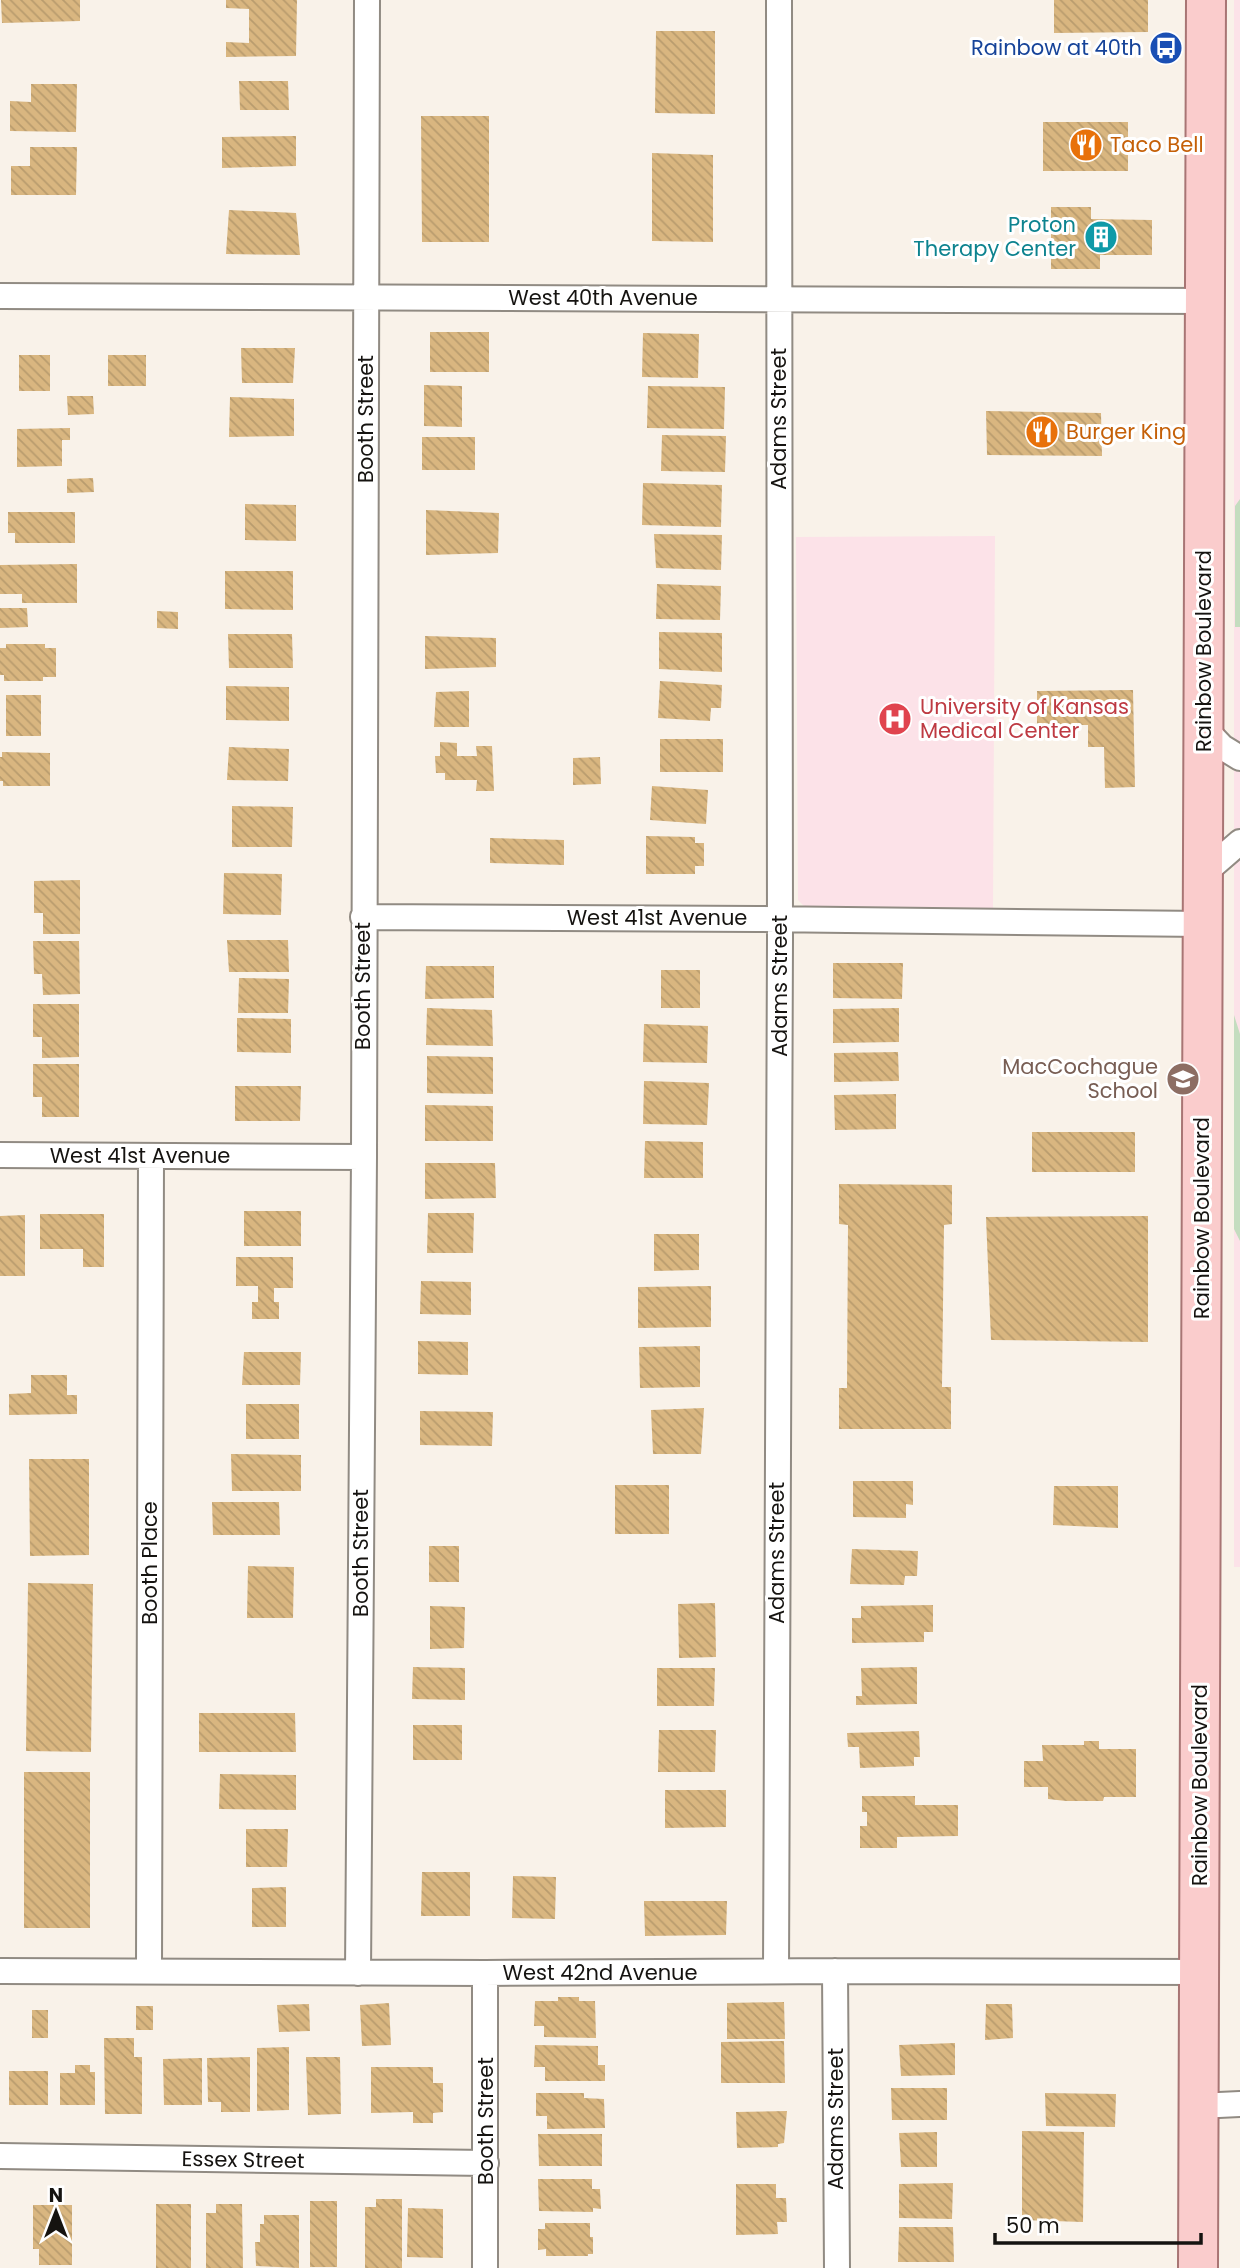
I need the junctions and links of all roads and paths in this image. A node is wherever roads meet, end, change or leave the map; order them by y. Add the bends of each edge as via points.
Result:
1 (367, 0) edge
2 (779, 0) edge
3 (1206, 0) edge
4 (0, 296) edge
5 (367, 298) junction
6 (779, 298) junction
7 (1206, 301) junction
8 (1204, 728) junction
9 (1240, 758) edge
10 (1240, 842) edge
11 (1203, 874) junction
12 (363, 917) junction
13 (780, 919) junction
14 (1203, 925) junction
15 (0, 1155) edge
16 (150, 1156) junction
17 (364, 1157) junction
18 (0, 1971) edge
19 (149, 1971) junction
20 (776, 1971) junction
21 (835, 1971) junction
22 (1200, 1972) junction
23 (358, 1973) junction
24 (485, 1973) junction
25 (1240, 2104) edge
26 (1198, 2106) junction
27 (0, 2156) edge
28 (486, 2163) junction
29 (485, 2268) edge
30 (837, 2268) edge
31 (1198, 2268) edge

1 - 5 street, Booth Street
2 - 6 street, Adams Street
3 - 7 main road, Rainbow Boulevard
4 - 5 street, West 40th Avenue
5 - 6 street, West 40th Avenue
5 - 12 street, Booth Street
6 - 7 street, West 40th Avenue
6 - 13 street, Adams Street
7 - 8 main road, Rainbow Boulevard
8 - 9 street
8 - 11 main road, Rainbow Boulevard
10 - 11 street
11 - 14 main road, Rainbow Boulevard
12 - 13 street, West 41st Avenue
12 - 17 street, Booth Street
13 - 14 street, West 41st Avenue
13 - 20 street, Adams Street
14 - 22 main road, Rainbow Boulevard
15 - 16 street, West 41st Avenue
16 - 17 street, West 41st Avenue
16 - 19 street, Booth Place
17 - 23 street, Booth Street
18 - 19 street, West 42nd Avenue
19 - 23 street, West 42nd Avenue
20 - 21 street, West 42nd Avenue
20 - 24 street, West 42nd Avenue
21 - 22 street, West 42nd Avenue
21 - 30 street, Adams Street
22 - 26 main road, Rainbow Boulevard
23 - 24 street, West 42nd Avenue
24 - 28 street, Booth Street
25 - 26 street
26 - 31 main road, Rainbow Boulevard
27 - 28 street, Essex Street
28 - 29 street, Booth Street

